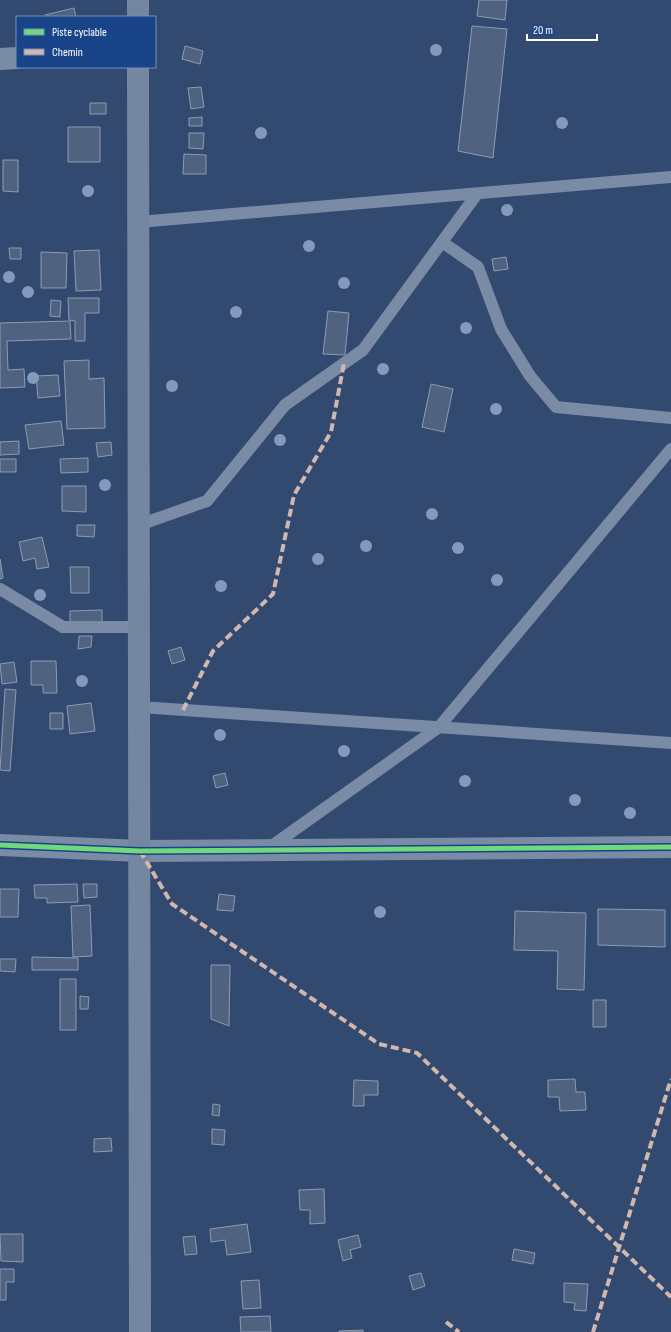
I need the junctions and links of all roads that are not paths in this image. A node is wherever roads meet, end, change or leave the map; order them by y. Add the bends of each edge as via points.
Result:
1 (138, 0) edge
2 (138, 16) edge
3 (16, 58) edge
4 (0, 59) edge
5 (138, 68) edge
6 (671, 178) edge
7 (477, 194) junction
8 (138, 222) junction
9 (442, 242) junction
10 (671, 418) edge
11 (671, 449) edge
12 (139, 525) junction
13 (0, 589) edge
14 (139, 627) junction
15 (140, 707) junction
16 (439, 727) junction
17 (671, 743) edge
18 (0, 845) edge
19 (671, 847) edge
20 (267, 850) junction
21 (140, 851) junction
22 (140, 1332) edge

1 - 2 main road
3 - 4 street
5 - 8 main road
6 - 7 lane
7 - 8 lane
7 - 9 lane
8 - 12 main road
9 - 10 lane via 478,267 501,329 530,376 556,407
9 - 12 lane via 363,350 285,406 207,501
11 - 16 lane
12 - 14 main road
13 - 14 lane via 63,627
14 - 15 main road
15 - 16 lane
15 - 21 main road
16 - 17 lane
16 - 20 lane
18 - 21 street
19 - 20 street
20 - 21 street
21 - 22 main road

